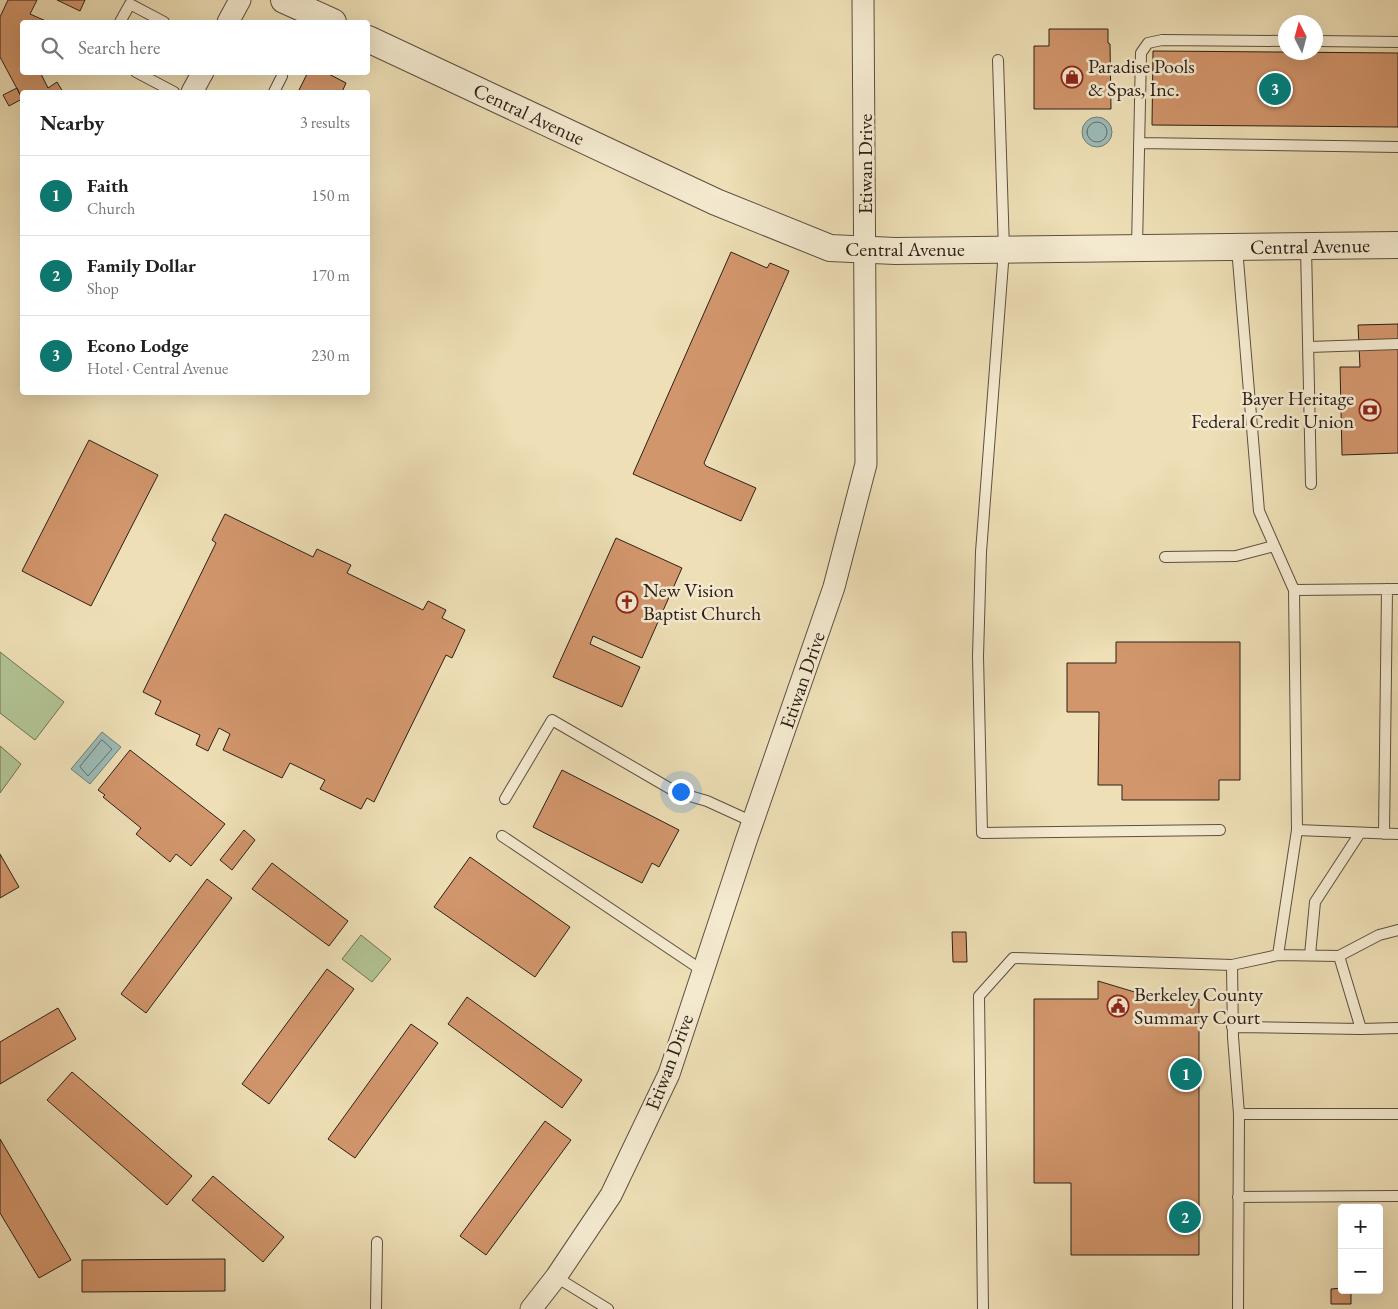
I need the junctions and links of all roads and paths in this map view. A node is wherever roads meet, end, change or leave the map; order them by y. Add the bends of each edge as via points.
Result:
1 (240, 0) edge
2 (284, 0) edge
3 (863, 0) edge
4 (121, 20) edge
5 (160, 20) edge
6 (229, 20) edge
7 (329, 20) edge
8 (370, 40) edge
9 (1278, 41) edge
10 (1323, 41) edge
11 (1398, 42) edge
12 (998, 60) dead end
13 (142, 75) edge
14 (200, 75) edge
15 (282, 76) dead end
16 (170, 90) edge
17 (193, 90) edge
18 (275, 90) edge
19 (1139, 143) junction
20 (1398, 147) edge
21 (1398, 245) edge
22 (1306, 246) junction
23 (1237, 247) junction
24 (1137, 248) junction
25 (1004, 250) junction
26 (866, 251) junction
27 (1398, 344) edge
28 (1309, 347) junction
29 (1311, 484) dead end
30 (1274, 546) junction
31 (1165, 557) dead end
32 (1393, 589) edge
33 (1294, 590) junction
34 (505, 799) dead end
35 (753, 822) junction
36 (1220, 830) dead end
37 (1297, 830) junction
38 (1360, 833) junction
39 (1384, 834) junction
40 (1398, 834) edge
41 (502, 836) dead end
42 (1398, 930) edge
43 (1278, 955) junction
44 (1310, 955) junction
45 (1339, 956) junction
46 (1232, 965) junction
47 (703, 971) junction
48 (1232, 1027) junction
49 (1398, 1028) edge
50 (1361, 1029) junction
51 (1239, 1114) junction
52 (1398, 1114) edge
53 (1398, 1196) edge
54 (1238, 1197) junction
55 (377, 1242) dead end
56 (556, 1276) junction
57 (376, 1309) edge
58 (531, 1309) edge
59 (608, 1309) edge
60 (983, 1309) edge
61 (1238, 1309) edge

1 - 6 street
2 - 7 street
3 - 26 street, Etiwan Drive
4 - 5 lane via 130,4
8 - 26 street, Central Avenue via 716,202 830,248
9 - 19 lane via 1162,40 1148,43 1141,53
10 - 11 lane
12 - 25 lane
13 - 16 lane
14 - 17 street
15 - 18 lane
19 - 20 lane
19 - 24 lane
21 - 22 street, Central Avenue
22 - 23 street, Central Avenue
22 - 28 lane
23 - 24 street, Central Avenue
23 - 30 lane via 1259,511
24 - 25 street, Central Avenue
25 - 26 street, Central Avenue
25 - 36 lane via 981,557 978,656 982,833
26 - 35 street, Etiwan Drive via 866,464 834,587
27 - 28 lane
28 - 29 lane
30 - 31 lane via 1236,556
30 - 33 lane
32 - 33 lane
32 - 39 lane
33 - 37 lane
34 - 35 lane via 552,720 676,792 706,801
35 - 47 street, Etiwan Drive
37 - 38 lane
37 - 43 lane
38 - 39 lane
38 - 44 lane via 1315,902
39 - 40 lane
41 - 47 lane
42 - 45 lane via 1378,935
43 - 44 lane
43 - 46 lane
44 - 45 lane
45 - 50 lane
46 - 48 lane
46 - 60 lane via 1013,958 979,996
47 - 56 street, Etiwan Drive via 669,1074 611,1194
48 - 50 lane
48 - 51 lane
49 - 50 lane
51 - 52 lane
51 - 54 lane
53 - 54 lane
54 - 61 lane
55 - 57 lane
56 - 58 street, Etiwan Drive
56 - 59 lane

